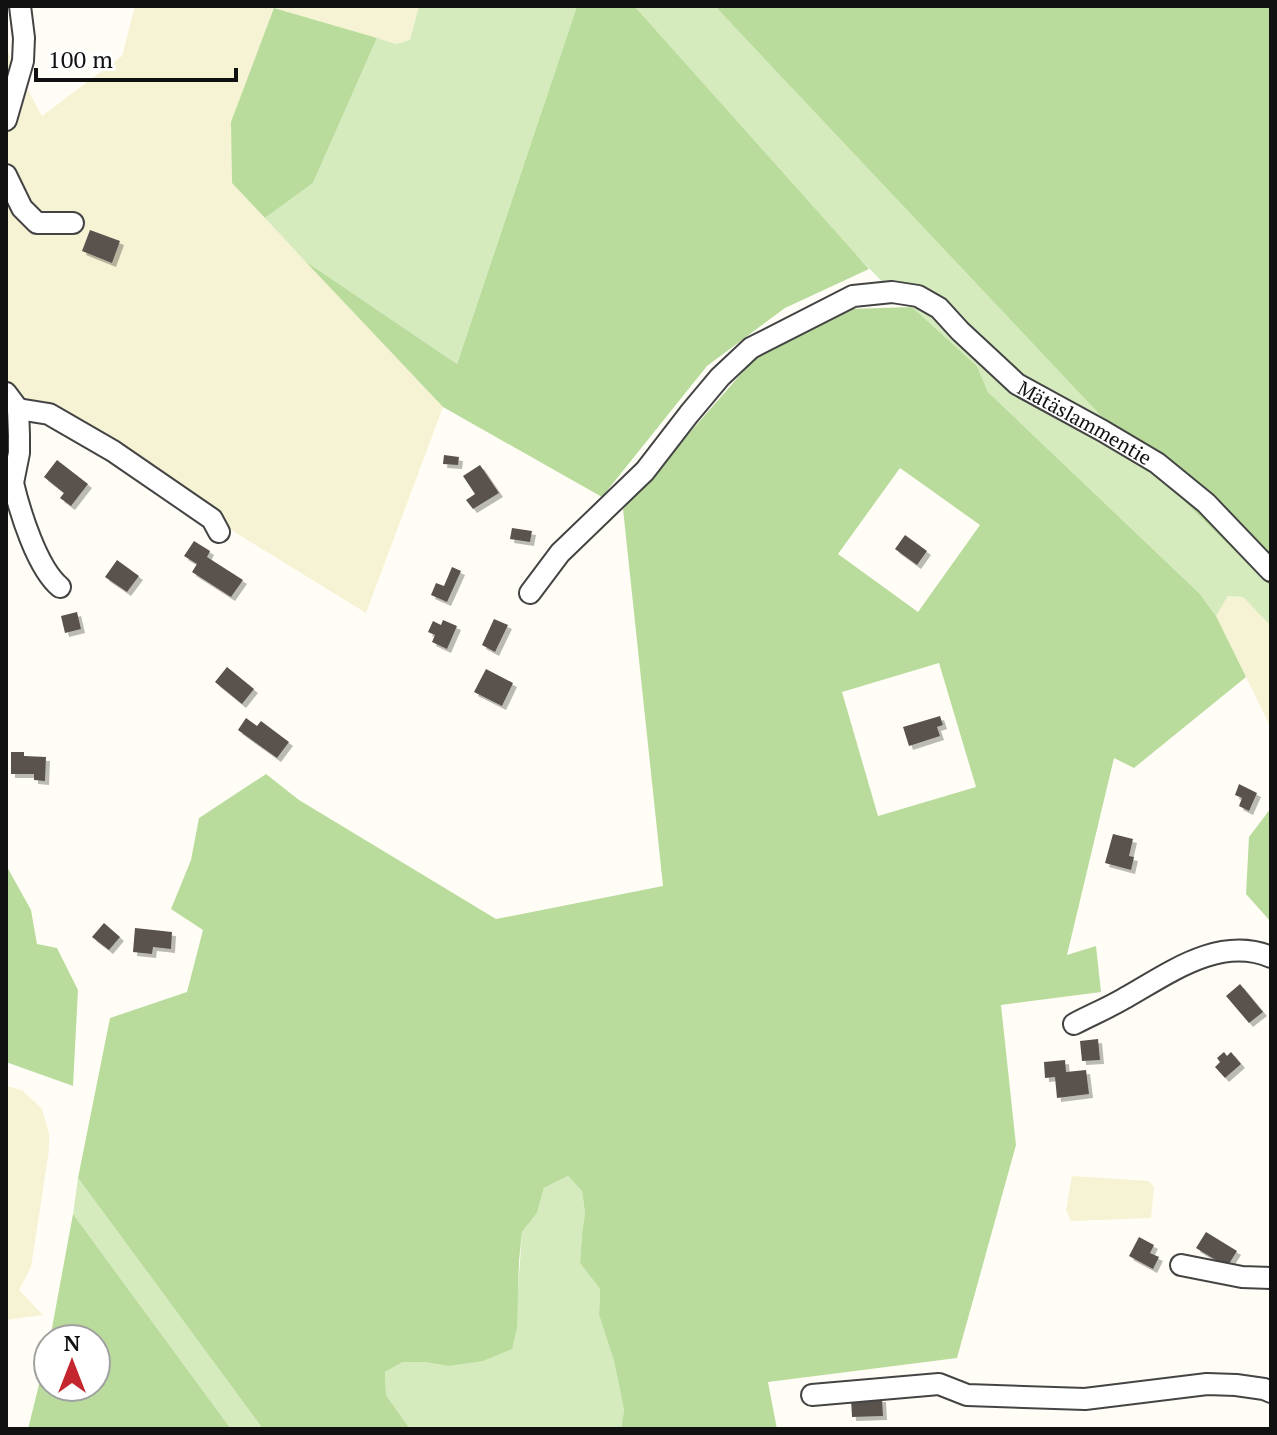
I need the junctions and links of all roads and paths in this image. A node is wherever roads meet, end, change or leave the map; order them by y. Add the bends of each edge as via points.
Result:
1 (20, 6) edge
2 (6, 120) edge
3 (6, 175) edge
4 (73, 223) dead end
5 (12, 401) edge
6 (10, 486) edge
7 (219, 532) dead end
8 (1271, 571) edge
9 (60, 587) dead end
10 (530, 593) dead end
11 (1271, 957) edge
12 (1074, 1024) dead end
13 (1181, 1265) dead end
14 (1271, 1278) edge
15 (1271, 1392) edge
16 (812, 1395) dead end

1 - 2 street via 23,61
3 - 4 street via 22,208 37,223
5 - 6 street via 19,453
5 - 7 street via 49,414 113,451 212,519
6 - 9 street via 51,580
8 - 10 street, Mätäslammentie via 1206,503 1157,463 1017,384 939,308 918,296 892,292 853,296 751,348 720,377 645,471 560,553
11 - 12 street via 1257,951 1203,957 1175,967
13 - 14 street
15 - 16 street via 1207,1384 1085,1399 967,1395 939,1384

